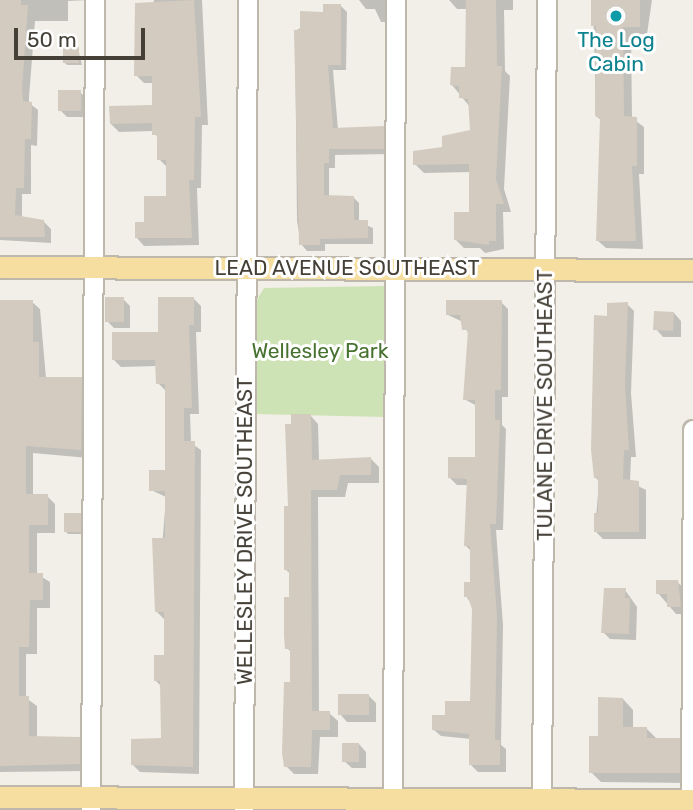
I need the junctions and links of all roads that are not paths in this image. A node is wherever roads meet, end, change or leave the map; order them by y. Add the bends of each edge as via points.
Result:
1 (95, 0) edge
2 (248, 0) edge
3 (396, 0) edge
4 (547, 0) edge
5 (0, 267) edge
6 (96, 268) junction
7 (246, 268) junction
8 (394, 268) junction
9 (547, 269) junction
10 (693, 270) edge
11 (693, 430) edge
12 (0, 797) edge
13 (692, 803) edge
14 (91, 804) edge
15 (244, 804) edge
16 (393, 805) edge
17 (542, 805) edge

1 - 6 street
2 - 7 street, WELLESLEY DRIVE SOUTHEAST
3 - 8 street
4 - 9 street, TULANE DRIVE SOUTHEAST
5 - 6 main road, LEAD AVENUE SOUTHEAST
6 - 7 main road, LEAD AVENUE SOUTHEAST
6 - 14 street
7 - 8 main road, LEAD AVENUE SOUTHEAST
7 - 15 street, WELLESLEY DRIVE SOUTHEAST
8 - 9 main road, LEAD AVENUE SOUTHEAST
8 - 16 street
9 - 10 main road, LEAD AVENUE SOUTHEAST
9 - 17 street, TULANE DRIVE SOUTHEAST
11 - 13 street
12 - 14 main road
13 - 17 main road
14 - 15 main road
15 - 16 main road
16 - 17 main road

